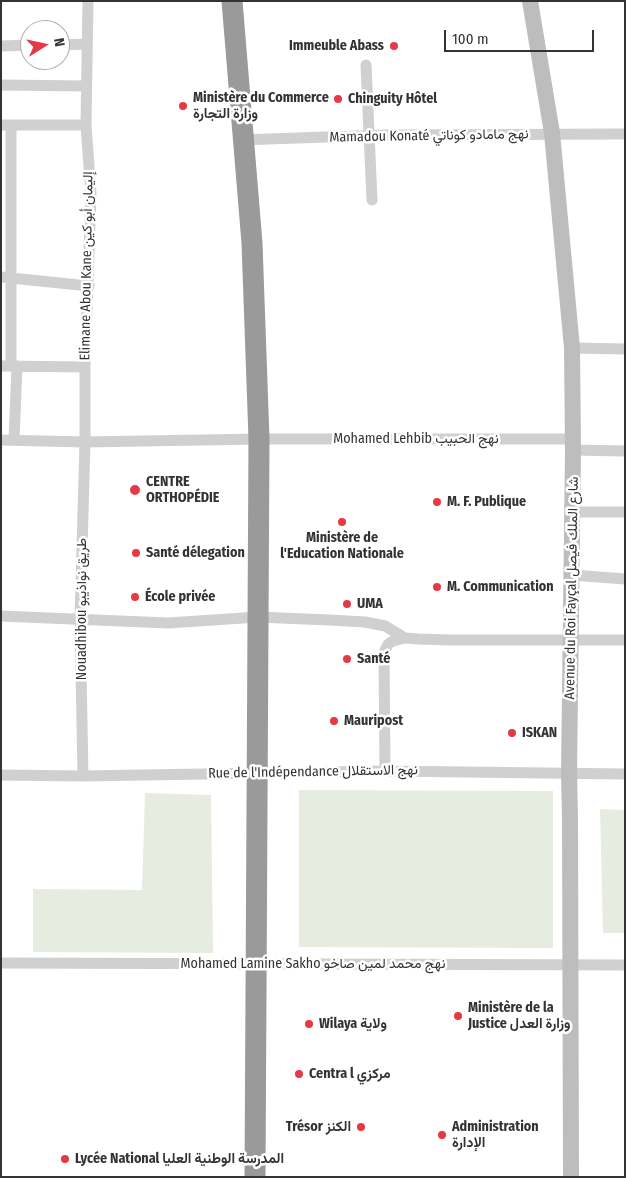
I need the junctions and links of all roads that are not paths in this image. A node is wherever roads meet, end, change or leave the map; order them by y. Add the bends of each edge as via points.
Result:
1 (88, 1) edge
2 (222, 1) edge
3 (232, 1) edge
4 (530, 1) edge
5 (87, 44) junction
6 (20, 45) edge
7 (70, 45) edge
8 (1, 46) edge
9 (366, 65) dead end
10 (1, 85) edge
11 (86, 86) junction
12 (86, 124) junction
13 (6, 125) edge
14 (552, 133) junction
15 (625, 134) edge
16 (370, 136) junction
17 (239, 140) junction
18 (6, 164) edge
19 (372, 200) dead end
20 (6, 277) edge
21 (89, 286) junction
22 (572, 348) junction
23 (625, 349) edge
24 (10, 366) edge
25 (85, 367) junction
26 (252, 439) junction
27 (1, 440) edge
28 (14, 440) junction
29 (85, 442) junction
30 (573, 445) junction
31 (625, 451) edge
32 (573, 512) junction
33 (625, 512) edge
34 (572, 575) junction
35 (625, 579) edge
36 (1, 616) edge
37 (251, 618) junction
38 (80, 619) junction
39 (405, 638) junction
40 (572, 639) junction
41 (625, 640) edge
42 (385, 771) junction
43 (250, 772) junction
44 (569, 773) junction
45 (625, 774) edge
46 (1, 775) edge
47 (83, 776) junction
48 (1, 963) edge
49 (249, 963) junction
50 (570, 965) junction
51 (625, 965) edge
52 (242, 1177) edge
53 (255, 1177) edge
54 (571, 1177) edge

1 - 5 street, Elimane Abou Kane إليمان أبو كين
2 - 17 highway
3 - 17 highway
4 - 14 street, Avenue du Roi Fayçal شارع الملك فيصل
5 - 7 street
5 - 11 street, Elimane Abou Kane إليمان أبو كين
6 - 8 street
9 - 16 street
10 - 11 street
11 - 12 street, Elimane Abou Kane إليمان أبو كين
12 - 13 street
12 - 21 street, Elimane Abou Kane إليمان أبو كين via 91,194
13 - 18 street
14 - 15 street, Mamadou Konaté نهج مامادو كوناتي
14 - 16 street, Mamadou Konaté نهج مامادو كوناتي
14 - 22 street, Avenue du Roi Fayçal شارع الملك فيصل
16 - 17 street, Mamadou Konaté نهج مامادو كوناتي
16 - 19 street
17 - 26 highway via 254,272
18 - 20 street
20 - 21 street
20 - 24 street
21 - 25 street, Elimane Abou Kane إليمان أبو كين
22 - 23 street
22 - 30 street, Avenue du Roi Fayçal شارع الملك فيصل
24 - 25 street
24 - 28 street
25 - 29 street, Elimane Abou Kane إليمان أبو كين
26 - 29 street, Mohamed Lehbib نهج الحبيب
26 - 30 street, Mohamed Lehbib نهج الحبيب
26 - 37 highway
27 - 28 street, Mohamed Lehbib نهج الحبيب
28 - 29 street, Mohamed Lehbib نهج الحبيب
29 - 38 street, Nouadhibou طريق نواذيبو
30 - 31 street, Mohamed Lehbib نهج الحبيب
30 - 32 street, Avenue du Roi Fayçal شارع الملك فيصل
32 - 33 street
32 - 34 street, Avenue du Roi Fayçal شارع الملك فيصل
34 - 35 street
34 - 40 street, Avenue du Roi Fayçal شارع الملك فيصل
36 - 38 street
37 - 38 street via 168,623
37 - 39 street via 365,622 385,626
37 - 43 highway
38 - 47 street, Nouadhibou طريق نواذيبو
39 - 40 street
39 - 42 street via 390,642 384,654
40 - 41 street
40 - 44 street, Avenue du Roi Fayçal شارع الملك فيصل
42 - 43 street, Rue de l'Indépendance نهج الاستقلال
42 - 44 street, Rue de l'Indépendance نهج الاستقلال
43 - 47 street, Rue de l'Indépendance نهج الاستقلال
43 - 49 highway
44 - 45 street, Rue de l'Indépendance نهج الاستقلال
44 - 50 street, Avenue du Roi Fayçal شارع الملك فيصل
46 - 47 street, Rue de l'Indépendance نهج الاستقلال
48 - 49 street, Mohamed Lamine Sakho نهج محمد لمين صاخو
49 - 50 street, Mohamed Lamine Sakho نهج محمد لمين صاخو
49 - 52 highway
49 - 53 highway
50 - 51 street, Mohamed Lamine Sakho نهج محمد لمين صاخو
50 - 54 street, Avenue du Roi Fayçal شارع الملك فيصل

